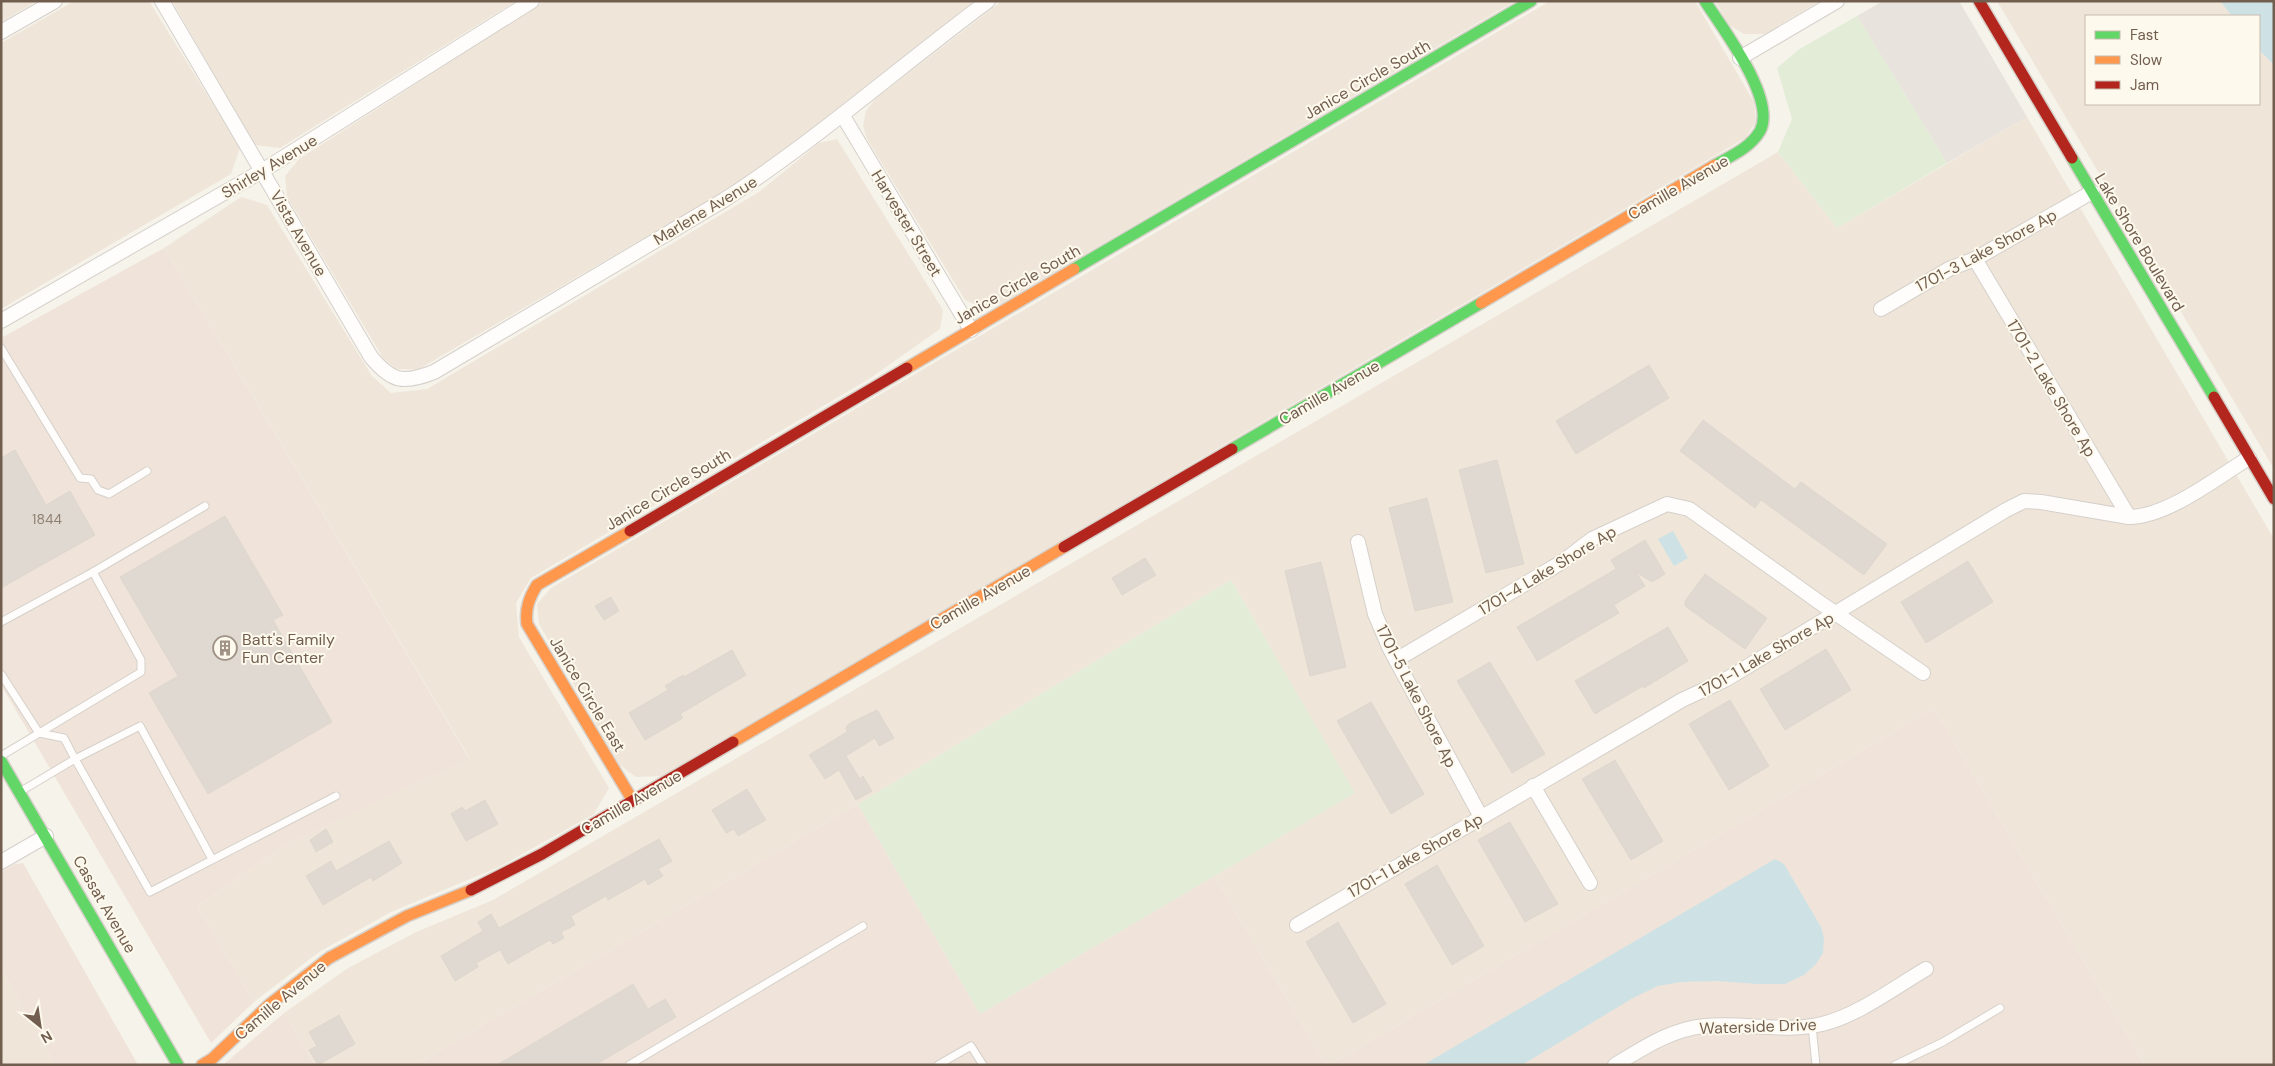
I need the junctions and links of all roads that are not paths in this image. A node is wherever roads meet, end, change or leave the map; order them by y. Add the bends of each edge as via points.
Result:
1 (55, 1) edge
2 (162, 1) edge
3 (532, 1) edge
4 (988, 1) edge
5 (1531, 1) edge
6 (1705, 1) edge
7 (1837, 1) edge
8 (1979, 1) edge
9 (1, 32) edge
10 (1740, 58) junction
11 (843, 116) junction
12 (262, 171) junction
13 (2092, 192) junction
14 (1975, 259) junction
15 (1881, 309) dead end
16 (1, 321) edge
17 (971, 330) junction
18 (1, 348) edge
19 (399, 379) joint
20 (2249, 458) junction
21 (147, 472) dead end
22 (2274, 499) edge
23 (205, 506) dead end
24 (2129, 518) junction
25 (1358, 542) dead end
26 (93, 572) junction
27 (527, 601) joint
28 (1836, 614) junction
29 (1, 622) edge
30 (1396, 660) junction
31 (1923, 673) dead end
32 (1, 674) edge
33 (39, 734) junction
34 (1, 756) edge
35 (75, 759) junction
36 (1, 760) edge
37 (1533, 786) junction
38 (20, 792) junction
39 (336, 796) dead end
40 (633, 801) junction
41 (1481, 817) junction
42 (46, 836) junction
43 (212, 859) junction
44 (1, 862) edge
45 (1590, 883) dead end
46 (1297, 925) dead end
47 (863, 926) dead end
48 (1926, 969) dead end
49 (2000, 1008) dead end
50 (1812, 1026) junction
51 (178, 1065) edge
52 (202, 1065) edge
53 (629, 1065) edge
54 (938, 1065) edge
55 (983, 1065) edge
56 (1615, 1065) edge
57 (1816, 1065) edge
58 (1895, 1065) edge

1 - 9 street
2 - 12 street, Vista Avenue
3 - 12 street, Shirley Avenue
4 - 11 street, Marlene Avenue
5 - 17 street, Janice Circle South
6 - 10 street
7 - 10 street
8 - 13 street, Lake Shore Boulevard
10 - 40 street, Camille Avenue via 1763,102 1764,117 1754,140 1734,154
11 - 17 street, Harvester Street
11 - 19 street, Marlene Avenue via 716,205 434,372 417,378
12 - 16 street, Shirley Avenue
12 - 19 street, Vista Avenue via 371,357 384,372
13 - 14 street, 1701-3 Lake Shore Ap
13 - 20 street, Lake Shore Boulevard
14 - 15 street, 1701-3 Lake Shore Ap via 1948,269
14 - 24 street, 1701-2 Lake Shore Ap
17 - 27 street, Janice Circle South via 537,585
18 - 21 lane via 80,478 91,480 98,490 109,494
20 - 22 street, Lake Shore Boulevard
20 - 24 street, 1701-1 Lake Shore Ap via 2164,510
23 - 26 lane
24 - 28 street, 1701-1 Lake Shore Ap via 2041,502 2024,502
25 - 30 street, 1701-5 Lake Shore Ap via 1375,614
26 - 29 lane
26 - 33 lane via 142,660 141,672
27 - 40 street, Janice Circle East via 528,624
28 - 30 street, 1701-4 Lake Shore Ap via 1689,509 1667,504 1592,539 1562,562
28 - 31 street, 1701-4 Lake Shore Ap
28 - 37 street, 1701-1 Lake Shore Ap via 1725,680 1682,700
30 - 41 street, 1701-5 Lake Shore Ap
32 - 33 lane
33 - 34 lane
33 - 35 lane via 64,738
35 - 38 lane
35 - 43 lane via 150,892
35 - 43 lane via 140,726
36 - 38 street, Cassat Avenue
37 - 41 street, 1701-1 Lake Shore Ap
37 - 45 street
38 - 42 street, Cassat Avenue
39 - 43 lane
40 - 52 street, Camille Avenue via 518,867 406,916 330,958 270,1004
41 - 46 street, 1701-1 Lake Shore Ap
42 - 44 street
42 - 51 street, Cassat Avenue
47 - 53 lane
48 - 50 street, Waterside Drive via 1848,1014
49 - 58 lane via 1943,1042
50 - 56 street, Waterside Drive via 1704,1026 1648,1044
50 - 57 lane
54 - 55 lane via 971,1046

